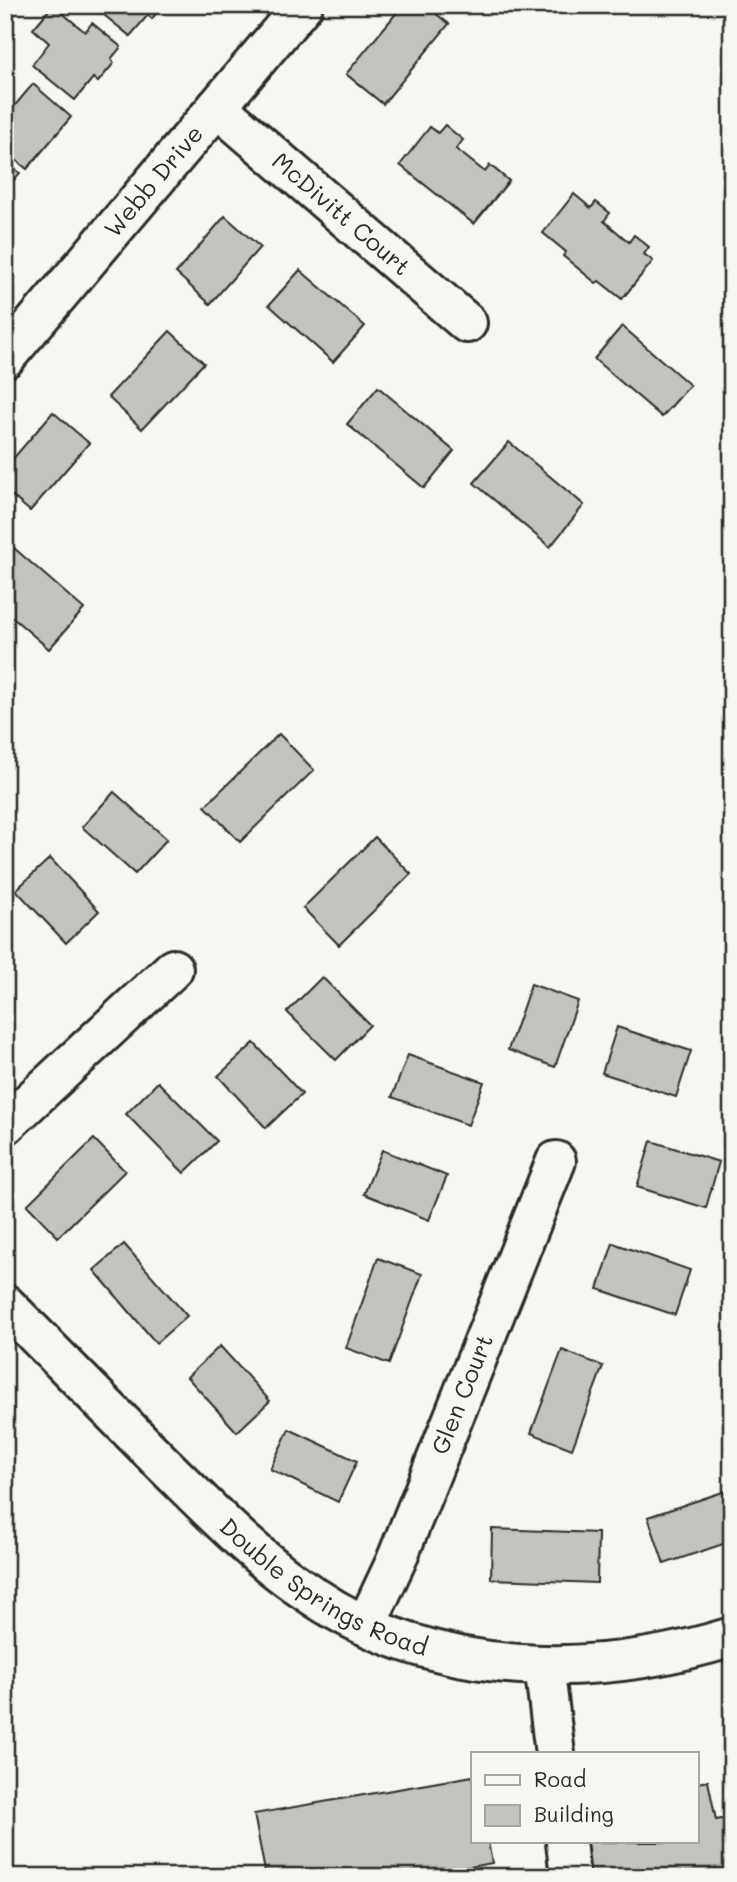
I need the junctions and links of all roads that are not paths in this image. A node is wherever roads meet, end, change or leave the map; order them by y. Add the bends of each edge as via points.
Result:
1 (303, 5) edge
2 (218, 107) junction
3 (467, 323) dead end
4 (5, 358) edge
5 (173, 969) dead end
6 (5, 1125) edge
7 (556, 1161) dead end
8 (5, 1304) edge
9 (366, 1625) junction
10 (732, 1637) edge
11 (544, 1665) junction
12 (555, 1752) edge
13 (566, 1843) edge
14 (570, 1877) edge

1 - 2 street, Webb Drive
2 - 3 street, McDivitt Court
2 - 4 street, Webb Drive
5 - 6 street
7 - 9 street, Glen Court
8 - 9 street, Double Springs Road via 258,1556 314,1598
9 - 11 street, Double Springs Road via 438,1651 504,1664
10 - 11 street, Double Springs Road via 637,1660
11 - 12 street
13 - 14 street

